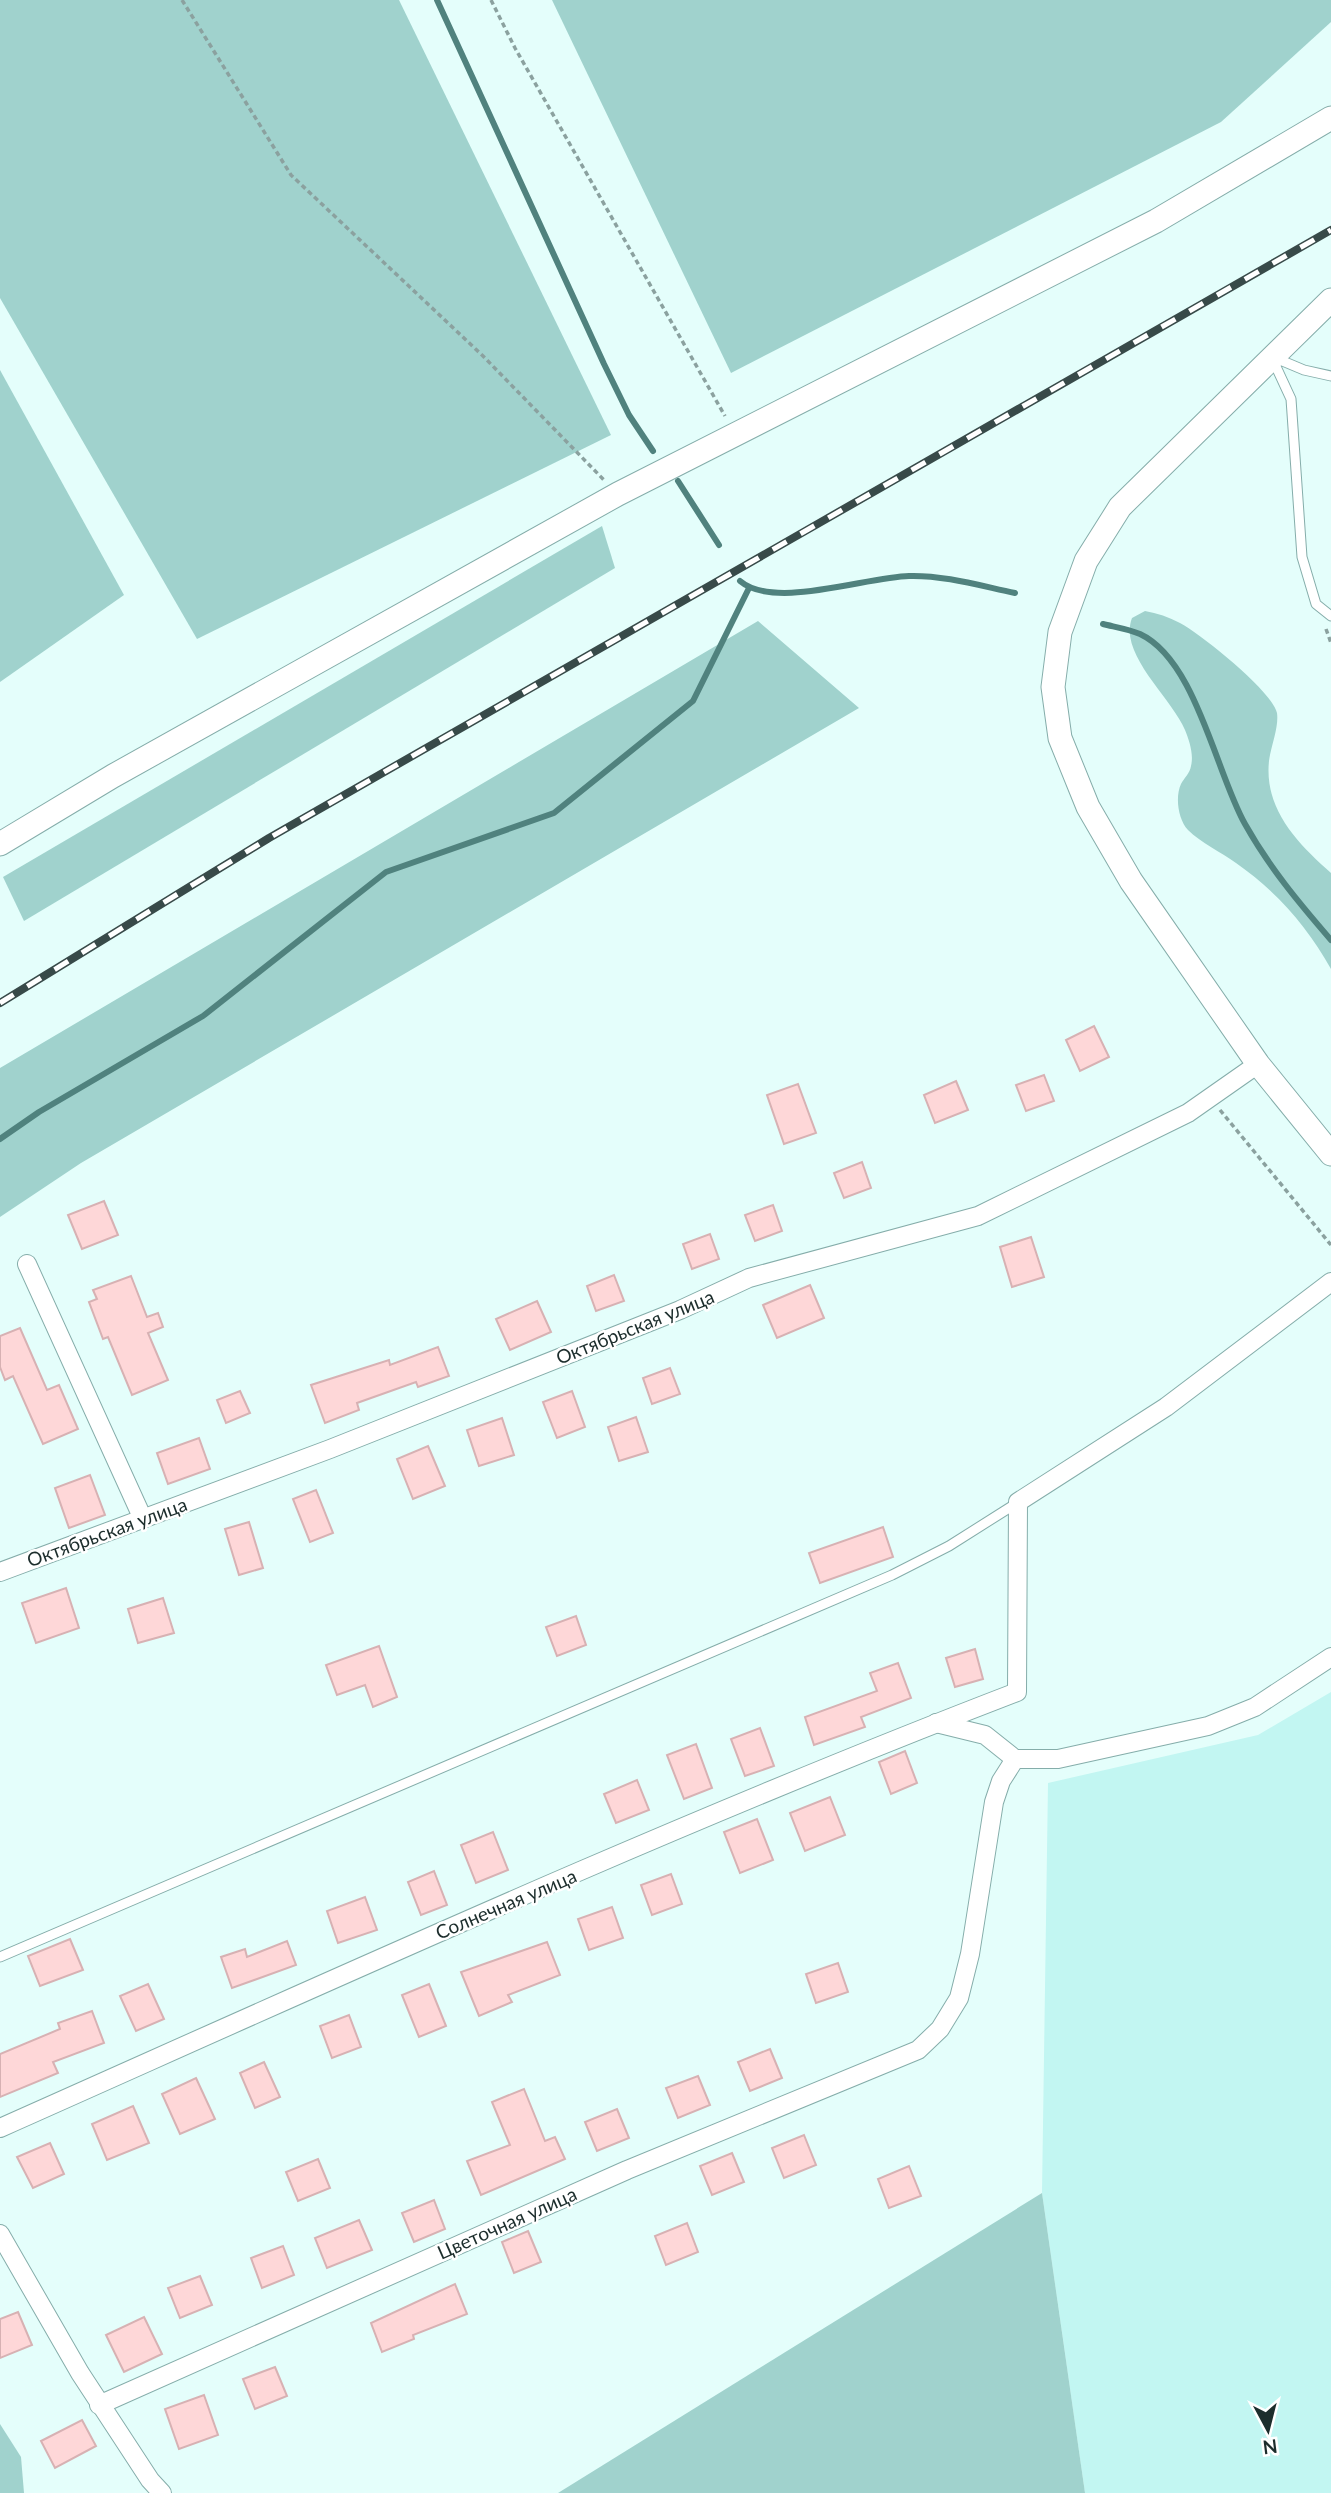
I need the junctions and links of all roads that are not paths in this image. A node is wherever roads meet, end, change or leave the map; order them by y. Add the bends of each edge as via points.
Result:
1 (1331, 118) edge
2 (1331, 300) edge
3 (1272, 356) junction
4 (1331, 376) edge
5 (1331, 616) edge
6 (0, 844) edge
7 (1258, 1064) junction
8 (1331, 1154) edge
9 (27, 1264) dead end
10 (1331, 1282) edge
11 (1018, 1502) junction
12 (143, 1519) junction
13 (0, 1572) edge
14 (1331, 1657) edge
15 (936, 1723) junction
16 (1016, 1759) junction
17 (0, 1957) edge
18 (0, 2128) edge
19 (0, 2234) edge
20 (99, 2405) junction
21 (162, 2493) edge

1 - 6 street via 1156,221 618,494
2 - 3 street
3 - 4 lane
3 - 5 lane via 1291,399 1302,557 1316,604
3 - 7 street via 1120,507 1086,561 1060,632 1053,687 1060,738 1088,807 1131,881
7 - 8 street
7 - 12 street, Октябрьская улица via 1188,1113 978,1216 749,1278 330,1449
9 - 12 street
10 - 11 street via 1166,1407
11 - 15 street, Солнечная улица via 1017,1692
11 - 17 lane via 892,1575
12 - 13 street, Октябрьская улица
14 - 16 street via 1255,1707 1208,1726 1058,1759
15 - 16 street via 985,1735
15 - 18 street, Солнечная улица via 390,1954
16 - 20 street, Цветочная улица via 994,1802 959,1998 940,2029 918,2050 627,2170
19 - 20 street
20 - 21 street

